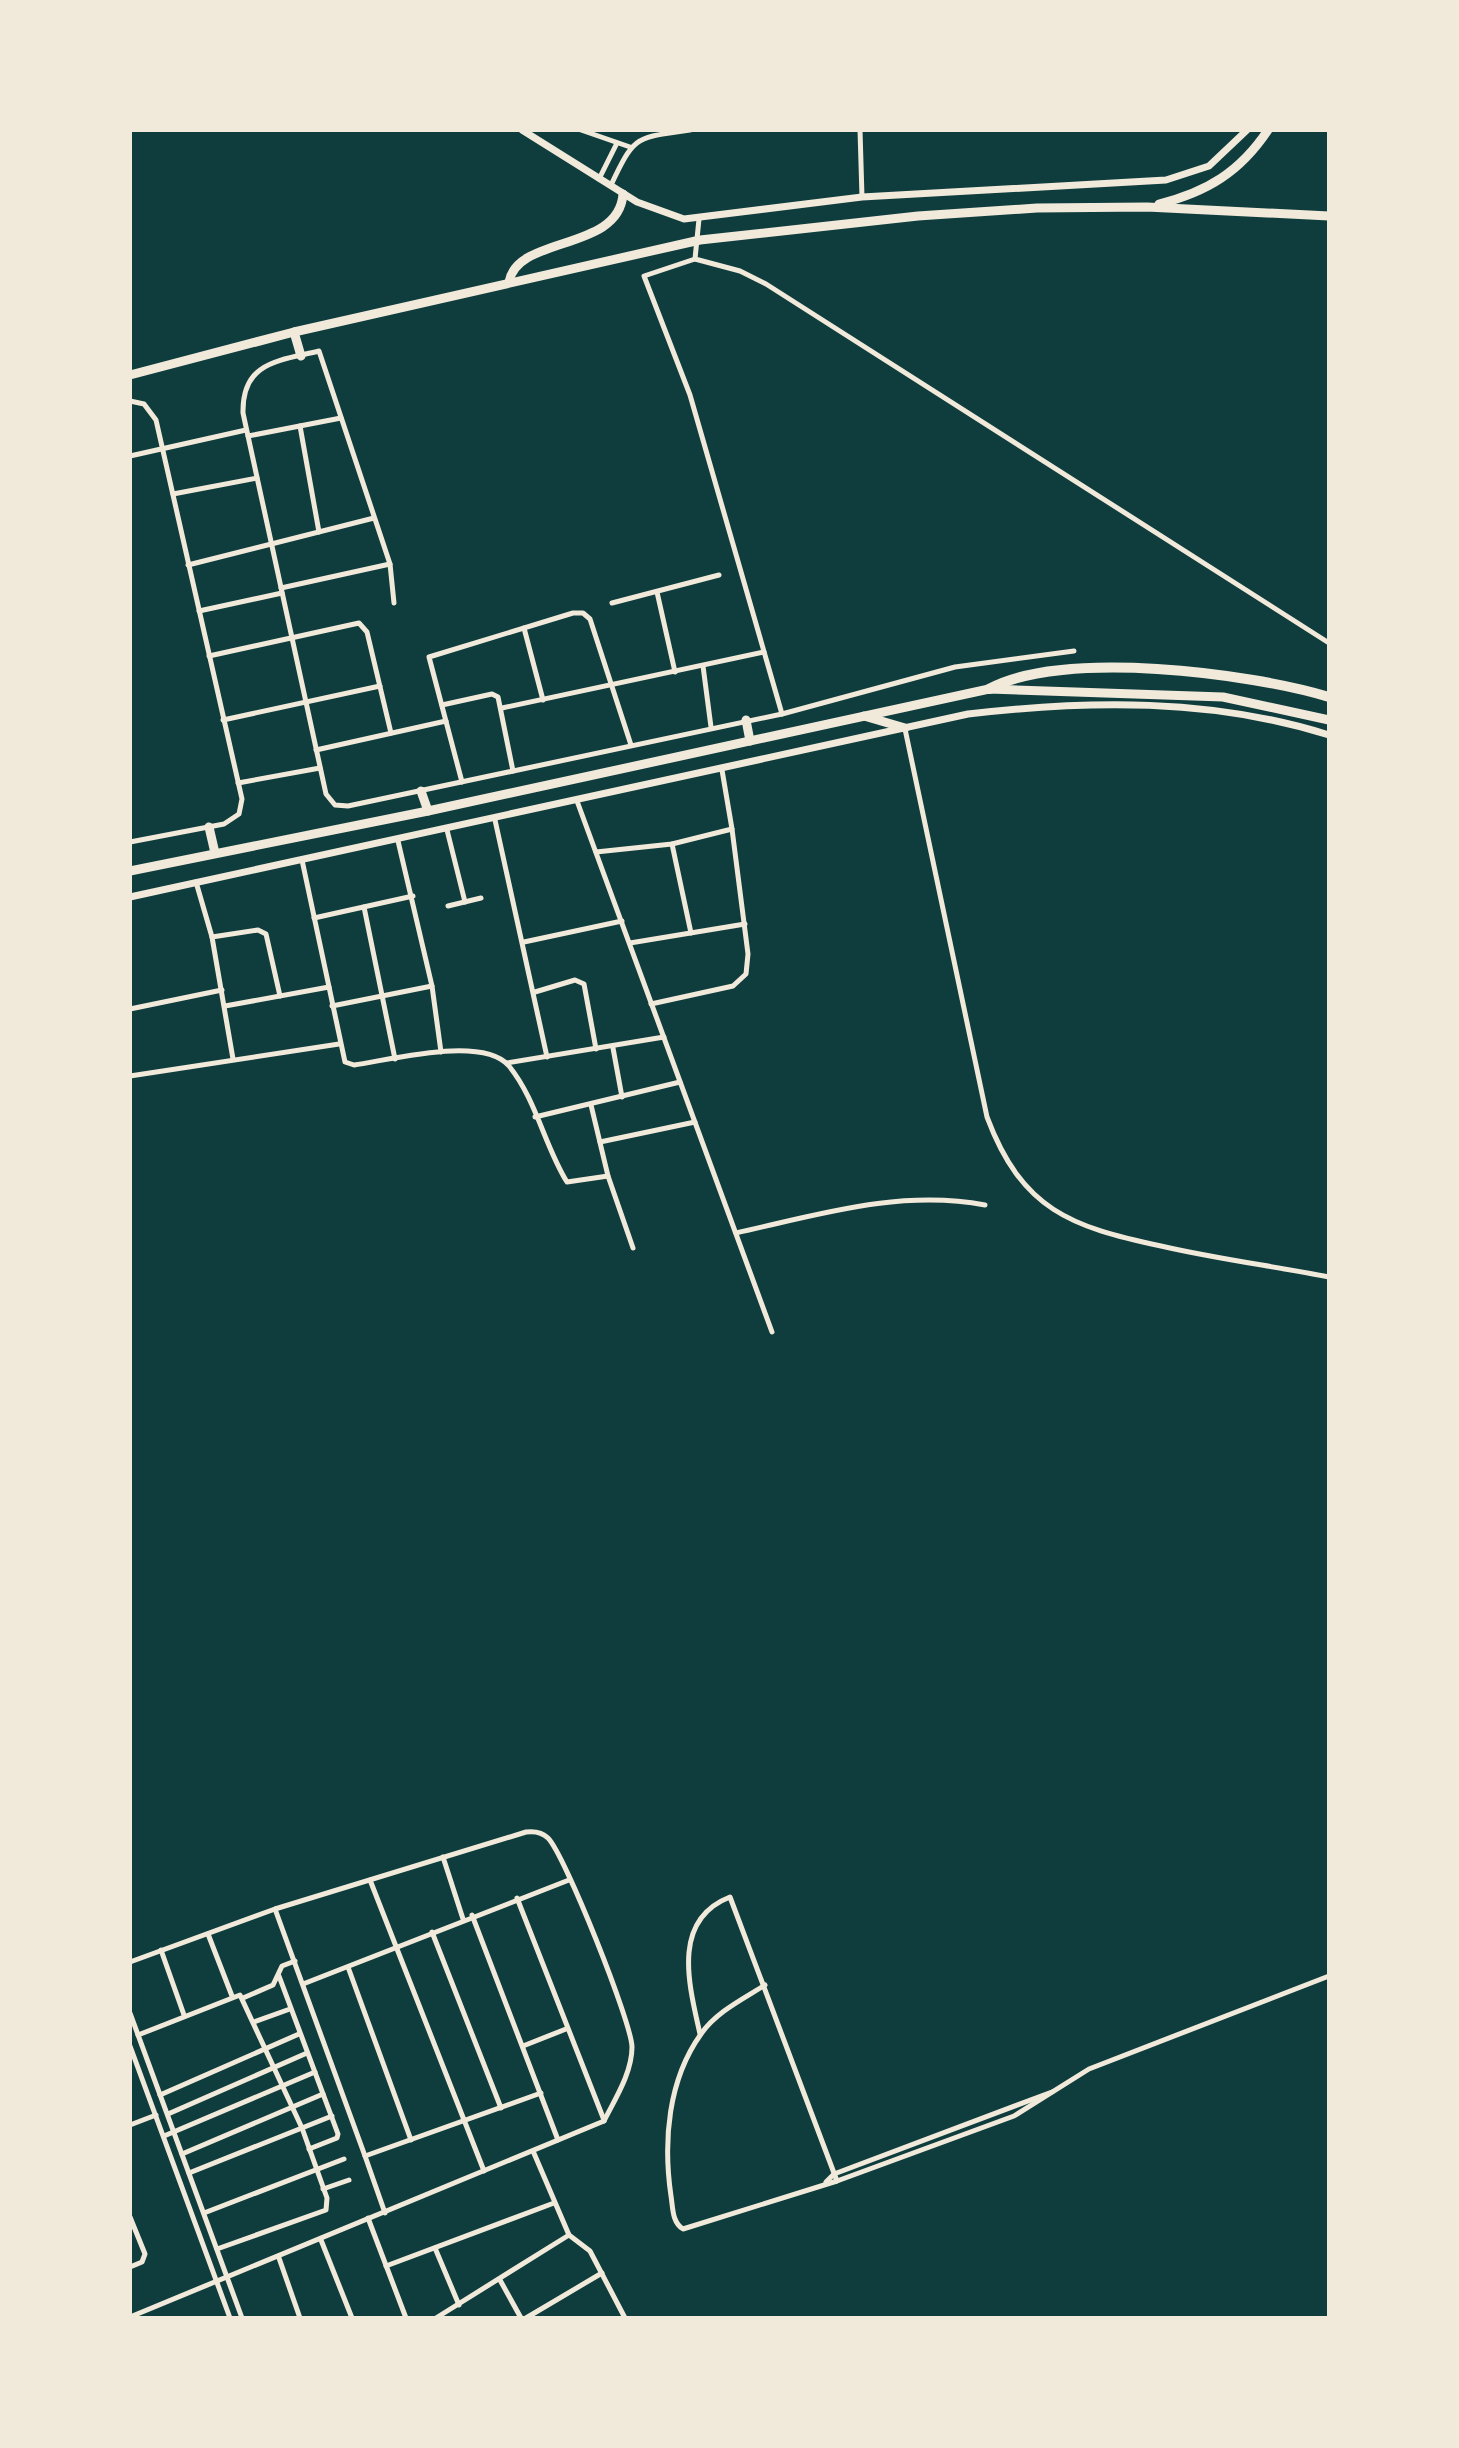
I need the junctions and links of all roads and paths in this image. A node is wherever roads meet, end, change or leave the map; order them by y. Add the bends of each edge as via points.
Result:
1 (522, 130) edge
2 (581, 130) edge
3 (690, 130) edge
4 (860, 130) edge
5 (1247, 130) edge
6 (1268, 130) edge
7 (653, 132) edge
8 (617, 143) junction
9 (630, 147) junction
10 (599, 179) junction
11 (611, 186) junction
12 (623, 194) junction
13 (862, 197) junction
14 (1147, 207) junction
15 (1329, 216) edge
16 (699, 219) junction
17 (700, 240) junction
18 (695, 259) junction
19 (509, 282) junction
20 (294, 332) junction
21 (301, 356) junction
22 (130, 375) edge
23 (130, 401) edge
24 (341, 418) junction
25 (300, 426) junction
26 (247, 433) junction
27 (162, 449) junction
28 (130, 456) edge
29 (257, 478) junction
30 (173, 494) junction
31 (374, 518) junction
32 (319, 532) junction
33 (271, 544) junction
34 (390, 564) junction
35 (188, 565) junction
36 (719, 575) dead end
37 (281, 591) junction
38 (657, 592) junction
39 (394, 603) dead end
40 (612, 603) dead end
41 (199, 611) junction
42 (524, 628) junction
43 (292, 637) junction
44 (1329, 643) edge
45 (1074, 651) dead end
46 (764, 652) junction
47 (209, 656) junction
48 (703, 666) junction
49 (675, 672) junction
50 (613, 685) junction
51 (380, 686) junction
52 (989, 689) junction
53 (1329, 697) edge
54 (543, 700) junction
55 (306, 702) junction
56 (442, 705) junction
57 (502, 708) junction
58 (782, 714) junction
59 (864, 716) junction
60 (223, 720) junction
61 (746, 720) junction
62 (1329, 720) edge
63 (446, 721) junction
64 (711, 727) junction
65 (905, 728) junction
66 (391, 733) junction
67 (1329, 735) edge
68 (750, 741) junction
69 (631, 745) junction
70 (316, 750) junction
71 (320, 768) junction
72 (722, 770) junction
73 (513, 771) junction
74 (462, 782) junction
75 (238, 783) junction
76 (421, 791) junction
77 (577, 801) junction
78 (428, 811) junction
79 (495, 820) junction
80 (209, 827) junction
81 (732, 829) junction
82 (447, 830) junction
83 (398, 841) junction
84 (130, 842) edge
85 (672, 844) junction
86 (596, 852) junction
87 (215, 853) junction
88 (302, 860) junction
89 (130, 871) edge
90 (196, 881) junction
91 (413, 896) junction
92 (130, 897) edge
93 (481, 898) dead end
94 (465, 902) junction
95 (448, 906) dead end
96 (364, 907) junction
97 (314, 918) junction
98 (622, 921) junction
99 (745, 924) junction
100 (691, 933) junction
101 (212, 937) junction
102 (524, 942) junction
103 (630, 943) junction
104 (432, 986) junction
105 (329, 987) junction
106 (222, 990) junction
107 (535, 992) junction
108 (280, 996) junction
109 (383, 996) junction
110 (651, 1004) junction
111 (225, 1006) junction
112 (332, 1006) junction
113 (130, 1009) edge
114 (664, 1037) junction
115 (339, 1044) junction
116 (613, 1048) junction
117 (596, 1049) junction
118 (441, 1052) junction
119 (547, 1057) junction
120 (233, 1059) junction
121 (395, 1059) junction
122 (506, 1063) junction
123 (130, 1076) edge
124 (680, 1082) junction
125 (622, 1097) junction
126 (591, 1105) junction
127 (535, 1117) junction
128 (695, 1122) junction
129 (600, 1142) junction
130 (608, 1176) junction
131 (985, 1205) dead end
132 (736, 1233) junction
133 (633, 1248) dead end
134 (1329, 1277) edge
135 (772, 1332) dead end
136 (443, 1857) junction
137 (370, 1880) junction
138 (569, 1880) junction
139 (517, 1898) junction
140 (275, 1909) junction
141 (472, 1915) junction
142 (463, 1919) junction
143 (432, 1932) junction
144 (208, 1934) junction
145 (397, 1947) junction
146 (161, 1950) junction
147 (295, 1961) junction
148 (130, 1962) edge
149 (348, 1967) junction
150 (279, 1976) junction
151 (1329, 1976) edge
152 (303, 1984) junction
153 (765, 1985) junction
154 (232, 1996) junction
155 (243, 1998) junction
156 (290, 2009) junction
157 (130, 2013) edge
158 (184, 2015) junction
159 (254, 2022) junction
160 (566, 2029) junction
161 (299, 2034) junction
162 (138, 2035) junction
163 (700, 2035) junction
164 (130, 2046) edge
165 (523, 2046) junction
166 (266, 2049) junction
167 (307, 2053) junction
168 (275, 2069) junction
169 (315, 2072) junction
170 (283, 2087) junction
171 (1052, 2092) junction
172 (541, 2093) junction
173 (323, 2094) junction
174 (160, 2095) junction
175 (292, 2106) junction
176 (501, 2108) junction
177 (168, 2114) junction
178 (156, 2115) junction
179 (332, 2116) junction
180 (604, 2121) junction
181 (465, 2122) junction
182 (130, 2125) edge
183 (302, 2128) junction
184 (174, 2132) junction
185 (164, 2136) junction
186 (411, 2140) junction
187 (558, 2140) junction
188 (309, 2149) junction
189 (533, 2151) junction
190 (182, 2154) junction
191 (365, 2156) junction
192 (344, 2159) dead end
193 (316, 2170) junction
194 (484, 2171) junction
195 (189, 2173) junction
196 (834, 2174) junction
197 (349, 2180) dead end
198 (837, 2181) junction
199 (826, 2183) junction
200 (323, 2189) junction
201 (554, 2203) junction
202 (204, 2213) junction
203 (385, 2213) junction
204 (130, 2217) edge
205 (368, 2218) junction
206 (569, 2235) junction
207 (321, 2240) junction
208 (435, 2248) junction
209 (217, 2249) junction
210 (279, 2258) junction
211 (386, 2266) junction
212 (130, 2267) edge
213 (602, 2273) junction
214 (228, 2279) junction
215 (500, 2280) junction
216 (218, 2283) junction
217 (459, 2305) junction
218 (130, 2317) edge
219 (230, 2318) edge
220 (242, 2318) edge
221 (300, 2318) edge
222 (352, 2318) edge
223 (406, 2318) edge
224 (436, 2318) edge
225 (524, 2318) edge
226 (625, 2318) edge

1 - 10 street
2 - 8 street
3 - 7 street
4 - 13 street
5 - 13 street via 1220,158 1181,177
6 - 14 highway via 1246,160 1220,181
7 - 9 street
8 - 9 street
8 - 10 street
9 - 11 street
10 - 11 street
11 - 12 street
12 - 16 street via 671,216
12 - 19 highway via 618,212 607,224 521,263
13 - 16 street
14 - 15 highway
14 - 17 highway via 918,216
16 - 17 street
17 - 18 street
17 - 19 highway
18 - 44 street via 766,284
18 - 46 street via 644,276 690,395
19 - 20 highway
20 - 21 highway
20 - 22 highway
21 - 24 street via 319,351
21 - 26 street via 251,375 242,398
23 - 27 street via 151,411
24 - 25 street
24 - 31 street
25 - 26 street
25 - 32 street
26 - 27 street
26 - 29 street
27 - 28 street
27 - 30 street
29 - 30 street
29 - 33 street
30 - 35 street
31 - 32 street
31 - 34 street
32 - 33 street
33 - 35 street
33 - 37 street
34 - 37 street
34 - 39 street
35 - 41 street
36 - 38 street
37 - 41 street
37 - 43 street
38 - 40 street
38 - 49 street
41 - 47 street
42 - 50 street via 573,613 587,616
42 - 54 street
42 - 56 street via 429,657
43 - 47 street
43 - 51 street via 363,625
43 - 55 street
45 - 58 street via 955,667
46 - 48 street
46 - 58 street
47 - 60 street
48 - 49 street
48 - 64 street
49 - 50 street
50 - 54 street
50 - 69 street
51 - 55 street
51 - 66 street
52 - 53 highway via 1037,674 1173,670 1275,683
52 - 59 highway
52 - 62 highway via 1223,697
54 - 57 street
55 - 60 street
55 - 70 street
56 - 57 street via 492,694
56 - 63 street
57 - 73 street
58 - 61 street
59 - 65 highway
59 - 68 highway
60 - 75 street
61 - 64 street
61 - 68 highway
63 - 66 street
63 - 74 street
64 - 69 street
65 - 67 street via 968,714 1105,703 1220,711
65 - 72 street
65 - 134 street via 982,1096 995,1138 1017,1175 1050,1208 1100,1233
66 - 70 street
68 - 78 highway
69 - 73 street
70 - 71 street
71 - 75 street
71 - 76 street via 330,802 340,807
72 - 77 street
72 - 81 street
73 - 74 street
74 - 76 street
75 - 80 street via 239,814
76 - 78 highway
77 - 79 street
77 - 86 street
78 - 87 highway
79 - 82 street
79 - 102 street
80 - 84 street
80 - 87 highway
81 - 85 street
81 - 99 street
82 - 83 street
82 - 94 street
83 - 88 street
83 - 91 street
85 - 86 street
85 - 100 street
86 - 98 street
87 - 89 highway
88 - 90 street
88 - 97 street
90 - 92 street
90 - 101 street
91 - 96 street
91 - 104 street
93 - 94 street
94 - 95 street
96 - 97 street
96 - 109 street
97 - 105 street
98 - 102 street
98 - 103 street
99 - 100 street
99 - 110 street via 749,966 741,980
100 - 103 street
101 - 106 street
101 - 108 street via 263,931
102 - 107 street
103 - 110 street
104 - 109 street
104 - 118 street
105 - 108 street
105 - 112 street
106 - 111 street
106 - 113 street
107 - 117 street via 575,980 584,984
107 - 119 street
108 - 111 street
109 - 112 street
109 - 121 street
110 - 114 street
111 - 120 street
112 - 115 street
114 - 116 street
114 - 124 street
115 - 120 street
115 - 121 street via 345,1062 354,1065
116 - 117 street
116 - 125 street
117 - 119 street
118 - 121 street
118 - 122 street via 484,1051
119 - 122 street
120 - 123 street
122 - 127 street
124 - 125 street
124 - 128 street
125 - 126 street
126 - 127 street
126 - 129 street
127 - 130 street via 567,1182
128 - 129 street
128 - 132 street
129 - 130 street
130 - 133 street
131 - 132 street via 947,1199 895,1201
132 - 135 street
136 - 137 street
136 - 138 street via 526,1832 539,1833 550,1839
136 - 142 street
137 - 140 street
137 - 145 street
138 - 139 street
138 - 180 street via 631,2031 630,2066
139 - 141 street
139 - 160 street
140 - 144 street
140 - 147 street
141 - 142 street
141 - 165 street
142 - 143 street
143 - 145 street
143 - 176 street
144 - 146 street
144 - 154 street
145 - 149 street
145 - 181 street
146 - 148 street
146 - 158 street
147 - 150 street via 282,1966
147 - 152 street
149 - 152 street
149 - 186 street
150 - 155 street via 273,1985
150 - 156 street
151 - 171 street via 1089,2069
152 - 191 street
153 - 163 street via 716,2017
153 - 163 street via 730,1897 713,1903 699,1921 688,1959
153 - 196 street
154 - 155 street
154 - 158 street
155 - 159 street
156 - 159 street
156 - 161 street
157 - 162 street
158 - 162 street
159 - 166 street
160 - 165 street
160 - 180 street
161 - 166 street
161 - 167 street
162 - 174 street
163 - 199 street via 670,2111 668,2175 676,2225 687,2230
164 - 178 street
165 - 172 street
166 - 168 street
166 - 174 street
167 - 168 street
167 - 169 street
168 - 170 street
168 - 177 street
169 - 170 street
169 - 173 street
170 - 175 street
170 - 184 street
171 - 196 street
171 - 198 street via 1014,2116
172 - 176 street
172 - 187 street
173 - 175 street
173 - 179 street
174 - 177 street
175 - 183 street
175 - 190 street
176 - 181 street
177 - 184 street
178 - 182 street
178 - 185 street
179 - 183 street
179 - 188 street via 338,2136
180 - 187 street
181 - 186 street
181 - 194 street
183 - 188 street
183 - 195 street
184 - 185 street
184 - 190 street
185 - 216 street
186 - 191 street
187 - 189 street
188 - 193 street
189 - 194 street
189 - 201 street
190 - 195 street
191 - 203 street
192 - 193 street
193 - 200 street
193 - 202 street
194 - 203 street
195 - 202 street
196 - 198 street
196 - 199 street
197 - 200 street
198 - 199 street
200 - 209 street via 328,2203 322,2213
201 - 206 street
201 - 208 street
202 - 209 street
203 - 205 street
204 - 212 street via 145,2254 142,2262
205 - 207 street
205 - 211 street
206 - 213 street via 590,2251
206 - 215 street
207 - 210 street
207 - 222 street
208 - 211 street
208 - 217 street
209 - 214 street
210 - 214 street
210 - 221 street
211 - 223 street
213 - 225 street
213 - 226 street
214 - 216 street
214 - 220 street
215 - 217 street
215 - 225 street
216 - 218 street
216 - 219 street
217 - 224 street

